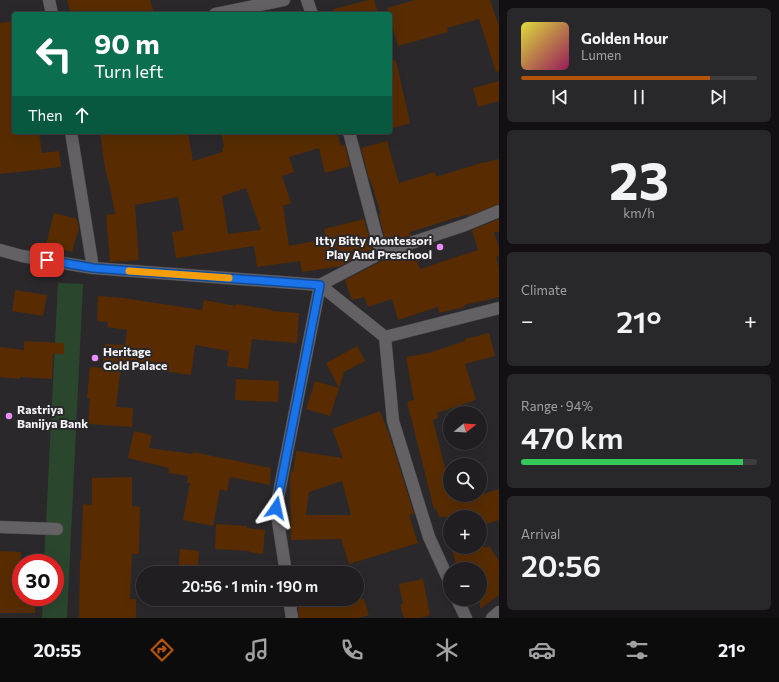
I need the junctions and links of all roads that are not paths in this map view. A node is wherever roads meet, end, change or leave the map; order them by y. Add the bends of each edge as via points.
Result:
1 (50, 0) edge
2 (284, 0) edge
3 (306, 0) edge
4 (52, 12) edge
5 (225, 12) edge
6 (311, 12) edge
7 (71, 134) edge
8 (350, 134) edge
9 (499, 211) edge
10 (0, 250) edge
11 (381, 253) junction
12 (93, 268) junction
13 (320, 285) junction
14 (499, 308) edge
15 (385, 337) junction
16 (0, 527) edge
17 (57, 529) dead end
18 (285, 566) edge
19 (443, 568) edge
20 (290, 606) edge
21 (460, 606) edge
22 (499, 612) edge
23 (292, 618) edge
24 (466, 618) edge
25 (492, 618) edge

1 - 4 street
2 - 5 street
3 - 6 street
7 - 12 street
8 - 11 street
9 - 11 street
10 - 12 street
11 - 13 street
12 - 13 street
13 - 15 street
13 - 18 street via 276,508
14 - 15 street
15 - 19 street via 393,421 429,537
16 - 17 street
20 - 23 street
21 - 24 street
22 - 25 street

